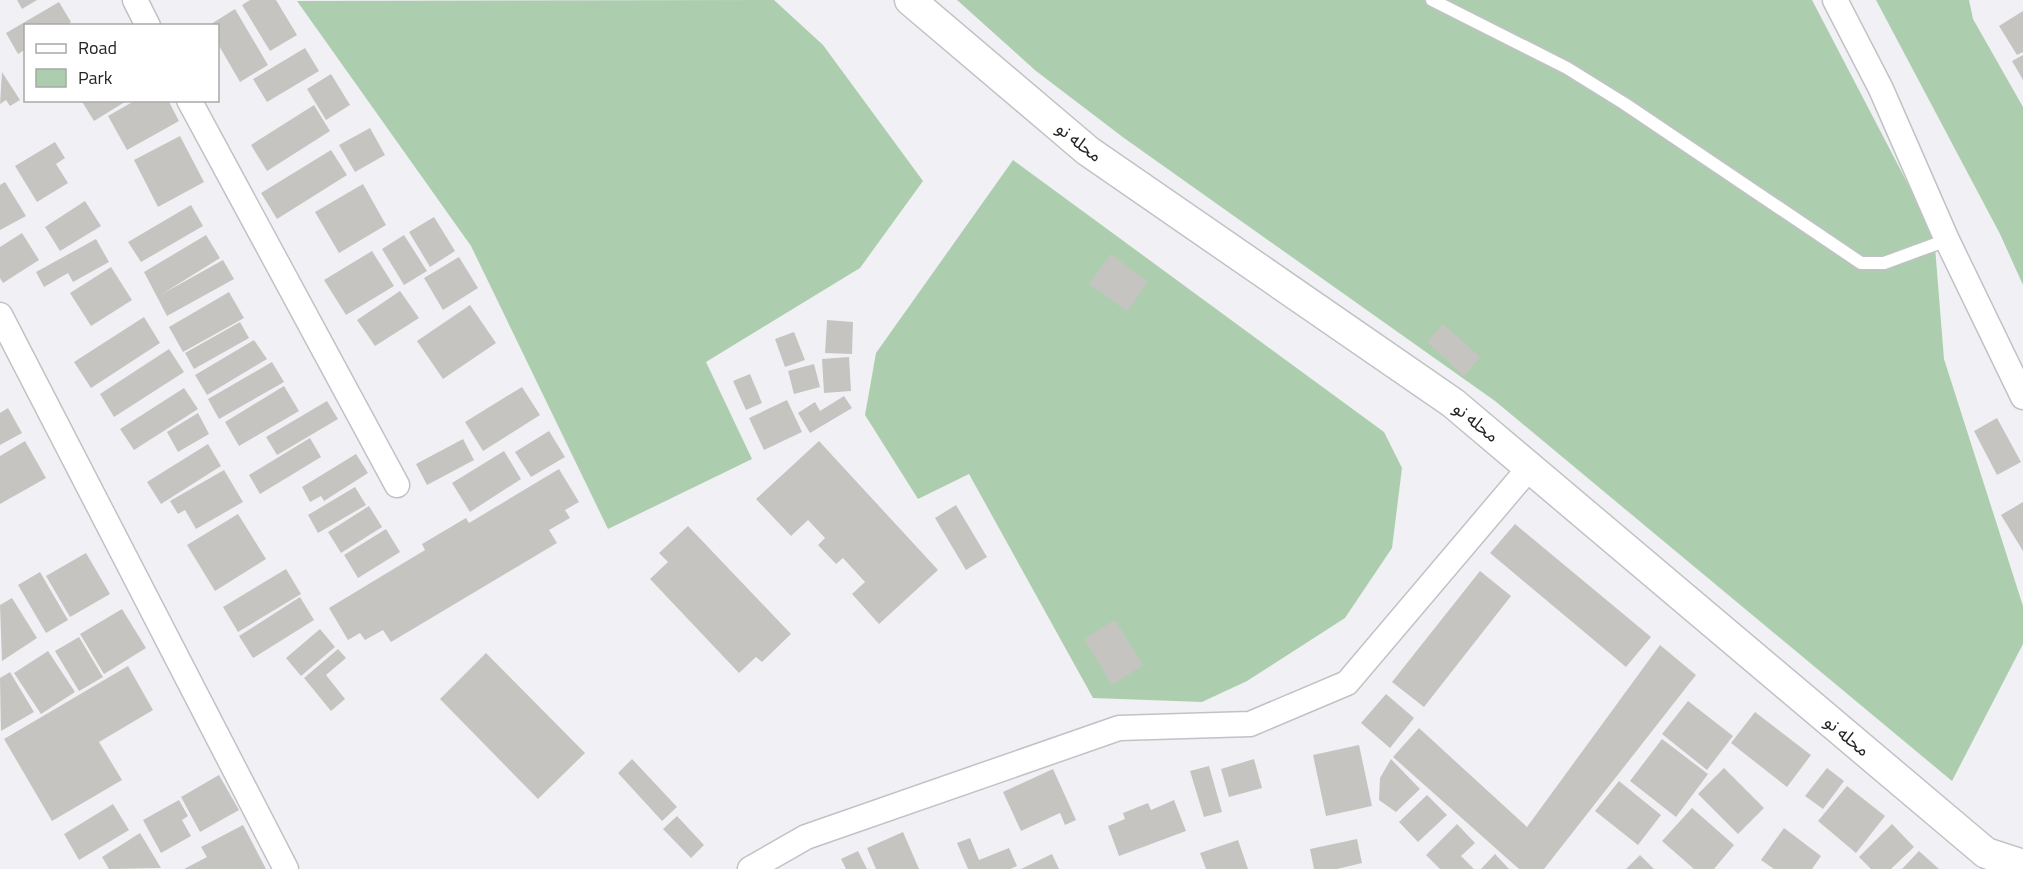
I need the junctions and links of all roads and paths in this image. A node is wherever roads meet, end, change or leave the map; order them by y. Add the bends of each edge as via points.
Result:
1 (135, 0) edge
2 (910, 0) edge
3 (1432, 0) edge
4 (1835, 0) edge
5 (147, 24) edge
6 (190, 102) edge
7 (1947, 240) junction
8 (0, 315) edge
9 (2023, 397) edge
10 (1530, 467) junction
11 (397, 485) dead end
12 (2023, 865) edge
13 (286, 869) edge
14 (750, 869) edge

1 - 5 street
2 - 10 street, محله نو via 1088,151 1453,403
3 - 7 lane via 1567,68 1861,263 1884,263
4 - 7 street via 1881,89
6 - 11 street
7 - 9 street
8 - 13 street
10 - 12 street, محله نو via 1986,853
10 - 14 street via 1347,683 1250,724 1119,728 806,837

